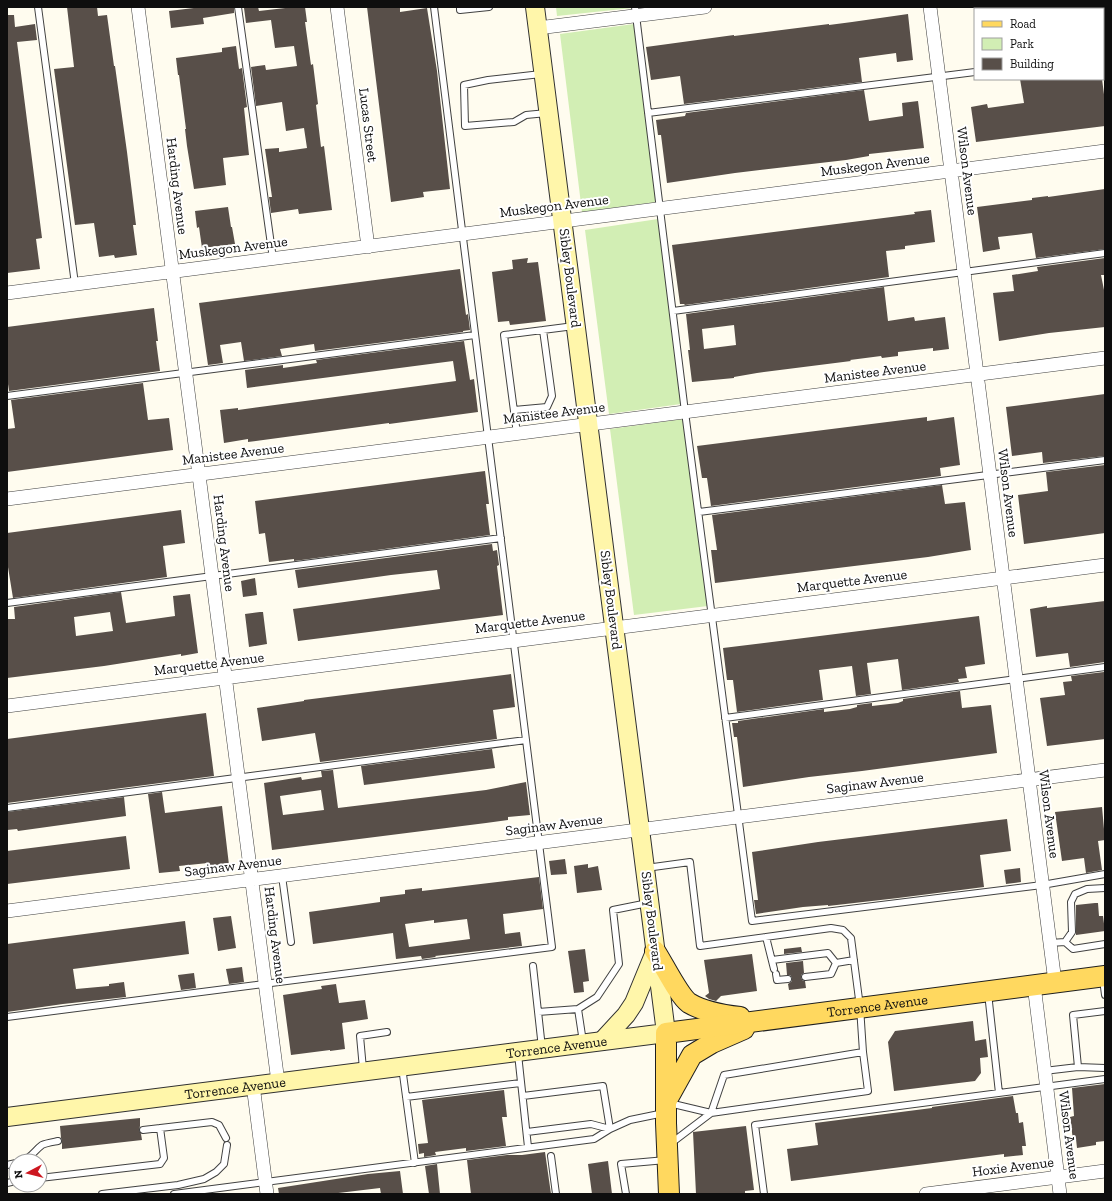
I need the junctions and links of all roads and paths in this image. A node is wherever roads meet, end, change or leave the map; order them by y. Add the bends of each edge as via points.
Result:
1 (38, 7) edge
2 (138, 7) edge
3 (238, 7) edge
4 (337, 7) edge
5 (434, 7) edge
6 (460, 7) edge
7 (489, 7) edge
8 (535, 7) edge
9 (705, 7) edge
10 (930, 7) edge
11 (635, 11) edge
12 (538, 28) junction
13 (974, 72) edge
14 (544, 74) junction
15 (939, 77) junction
16 (549, 113) junction
17 (648, 113) junction
18 (1105, 151) edge
19 (951, 171) junction
20 (660, 209) junction
21 (562, 221) junction
22 (462, 234) junction
23 (368, 246) junction
24 (1105, 253) edge
25 (273, 259) junction
26 (172, 272) junction
27 (964, 272) junction
28 (75, 284) junction
29 (7, 293) edge
30 (673, 311) junction
31 (576, 326) junction
32 (543, 330) junction
33 (475, 335) junction
34 (1105, 358) edge
35 (186, 373) junction
36 (977, 375) junction
37 (7, 396) edge
38 (514, 410) junction
39 (686, 412) junction
40 (588, 425) junction
41 (517, 434) junction
42 (488, 438) junction
43 (1105, 460) edge
44 (199, 475) junction
45 (990, 475) junction
46 (7, 499) edge
47 (699, 512) junction
48 (501, 538) junction
49 (1105, 565) edge
50 (212, 576) junction
51 (1003, 578) junction
52 (7, 603) edge
53 (712, 615) junction
54 (614, 628) junction
55 (513, 641) junction
56 (1105, 667) edge
57 (225, 678) junction
58 (1016, 679) junction
59 (7, 706) edge
60 (725, 718) junction
61 (526, 740) junction
62 (1105, 770) edge
63 (238, 778) junction
64 (1029, 780) junction
65 (7, 808) edge
66 (737, 817) junction
67 (640, 830) junction
68 (539, 843) junction
69 (645, 868) junction
70 (1105, 874) edge
71 (282, 876) junction
72 (251, 880) junction
73 (1042, 885) junction
74 (1105, 888) edge
75 (649, 903) junction
76 (7, 911) edge
77 (766, 937) junction
78 (291, 942) dead end
79 (1065, 942) junction
80 (1050, 944) junction
81 (1105, 944) edge
82 (655, 951) junction
83 (772, 960) junction
84 (854, 960) junction
85 (836, 962) junction
86 (533, 966) dead end
87 (805, 977) dead end
88 (788, 979) dead end
89 (1055, 982) junction
90 (1104, 982) edge
91 (265, 984) junction
92 (1034, 985) junction
93 (988, 991) junction
94 (860, 1007) junction
95 (578, 1009) junction
96 (1105, 1011) edge
97 (538, 1012) junction
98 (7, 1017) edge
99 (765, 1020) junction
100 (387, 1032) dead end
101 (666, 1033) junction
102 (602, 1041) junction
103 (583, 1043) junction
104 (542, 1048) junction
105 (518, 1051) junction
106 (863, 1052) junction
107 (402, 1066) junction
108 (1078, 1067) junction
109 (1105, 1068) edge
110 (363, 1071) junction
111 (1044, 1071) junction
112 (1105, 1079) edge
113 (278, 1082) junction
114 (521, 1083) junction
115 (253, 1085) junction
116 (1046, 1087) junction
117 (999, 1093) junction
118 (523, 1096) junction
119 (406, 1097) junction
120 (666, 1107) junction
121 (711, 1113) junction
122 (7, 1117) edge
123 (160, 1128) junction
124 (610, 1129) junction
125 (143, 1130) dead end
126 (527, 1132) junction
127 (58, 1141) dead end
128 (528, 1148) junction
129 (35, 1153) edge
130 (667, 1153) junction
131 (551, 1156) dead end
132 (415, 1163) junction
133 (1105, 1171) edge
134 (48, 1177) edge
135 (1058, 1177) junction
136 (266, 1188) edge
137 (102, 1194) edge
138 (174, 1194) edge
139 (556, 1194) edge
140 (626, 1194) edge
141 (669, 1194) edge
142 (764, 1194) edge
143 (926, 1194) edge
144 (1060, 1194) edge

1 - 28 lane
2 - 26 street, Harding Avenue
3 - 25 lane
4 - 23 street, Lucas Street
5 - 22 lane
6 - 7 lane via 460,10
8 - 12 main road, Sibley Boulevard
9 - 11 street
10 - 15 street, Wilson Avenue
11 - 12 street
11 - 17 lane
12 - 14 main road, Sibley Boulevard
13 - 15 lane
14 - 16 main road, Sibley Boulevard
14 - 16 lane via 464,85 465,126 514,122 526,115
15 - 17 lane
15 - 19 street, Wilson Avenue
16 - 21 main road, Sibley Boulevard
17 - 20 lane
18 - 19 street, Muskegon Avenue
19 - 20 street, Muskegon Avenue
19 - 27 street, Wilson Avenue
20 - 21 street, Muskegon Avenue
20 - 30 lane
21 - 22 street, Muskegon Avenue
21 - 31 main road, Sibley Boulevard
22 - 23 street, Muskegon Avenue
22 - 33 lane
23 - 25 street, Muskegon Avenue
24 - 27 lane
25 - 26 street, Muskegon Avenue
26 - 28 street, Muskegon Avenue
26 - 35 street, Harding Avenue
27 - 30 lane
27 - 36 street, Wilson Avenue
28 - 29 street, Muskegon Avenue
30 - 39 lane
31 - 32 lane
31 - 40 main road, Sibley Boulevard
32 - 38 lane via 552,396 546,407
32 - 38 lane via 504,335
33 - 35 lane
33 - 42 lane
34 - 36 street, Manistee Avenue
35 - 37 lane
35 - 44 street, Harding Avenue
36 - 39 street, Manistee Avenue
36 - 45 street, Wilson Avenue
38 - 41 lane
39 - 40 street, Manistee Avenue
39 - 47 lane
40 - 41 street, Manistee Avenue
40 - 54 main road, Sibley Boulevard
41 - 42 street, Manistee Avenue
42 - 44 street, Manistee Avenue
42 - 48 lane
43 - 45 lane
44 - 46 street, Manistee Avenue
44 - 50 street, Harding Avenue
45 - 47 lane
45 - 51 street, Wilson Avenue
47 - 53 lane
48 - 50 lane
48 - 55 lane
49 - 51 street, Marquette Avenue
50 - 52 lane
50 - 57 street, Harding Avenue
51 - 53 street, Marquette Avenue
51 - 58 street, Wilson Avenue
53 - 54 street, Marquette Avenue
53 - 60 lane
54 - 55 street, Marquette Avenue
54 - 67 main road, Sibley Boulevard
55 - 57 street, Marquette Avenue
55 - 61 lane
56 - 58 lane
57 - 59 street, Marquette Avenue
57 - 63 street, Harding Avenue
58 - 60 lane
58 - 64 street, Wilson Avenue
60 - 66 lane
61 - 63 lane
61 - 68 lane
62 - 64 street, Saginaw Avenue
63 - 65 lane
63 - 72 street, Harding Avenue
64 - 66 street, Saginaw Avenue
64 - 73 street, Wilson Avenue
66 - 67 street, Saginaw Avenue
66 - 73 lane via 752,921
67 - 68 street, Saginaw Avenue
67 - 69 main road, Sibley Boulevard
68 - 71 street, Saginaw Avenue
68 - 91 lane via 552,947
69 - 75 main road, Sibley Boulevard
69 - 77 lane via 690,862 700,946
70 - 73 lane
71 - 72 street, Saginaw Avenue
71 - 78 lane
72 - 76 street, Saginaw Avenue
72 - 91 street, Harding Avenue
73 - 80 street, Wilson Avenue
74 - 79 lane via 1087,889 1075,894 1071,902 1072,932
75 - 82 main road, Sibley Boulevard
75 - 95 lane via 613,910 619,964 597,997
77 - 83 lane
77 - 84 lane via 831,928 843,930 851,938
79 - 80 lane
79 - 81 lane via 1073,949
80 - 89 street, Wilson Avenue
82 - 99 main road via 688,1002 717,1014
82 - 101 main road, Sibley Boulevard
82 - 102 main road via 634,1003
83 - 85 lane via 828,954
83 - 88 lane via 777,980
84 - 85 lane
84 - 94 lane
85 - 87 lane via 831,974
86 - 97 lane
89 - 90 main road, Torrence Avenue
89 - 92 main road, Torrence Avenue
91 - 98 lane
91 - 113 street, Harding Avenue
92 - 93 main road, Torrence Avenue
92 - 111 street, Wilson Avenue
93 - 94 main road, Torrence Avenue
93 - 117 lane
94 - 99 main road, Torrence Avenue
94 - 106 lane
95 - 97 lane
95 - 103 lane
96 - 108 lane via 1073,1015
97 - 104 lane
99 - 101 main road, Torrence Avenue
99 - 120 main road via 712,1043 692,1055
100 - 110 lane via 360,1036
101 - 102 main road, Torrence Avenue
101 - 120 main road, Sibley Boulevard
102 - 103 main road, Torrence Avenue
103 - 104 main road, Torrence Avenue
104 - 105 main road, Torrence Avenue
105 - 107 main road, Torrence Avenue
105 - 114 lane
106 - 121 lane via 724,1075
106 - 121 lane via 868,1091
107 - 110 main road, Torrence Avenue
107 - 119 lane
108 - 109 lane
108 - 111 lane
110 - 113 main road, Torrence Avenue
111 - 116 street, Wilson Avenue
112 - 116 lane
113 - 115 main road, Torrence Avenue
114 - 118 lane
114 - 119 lane
115 - 122 main road, Torrence Avenue
115 - 136 street
116 - 117 lane
116 - 135 street, Wilson Avenue
117 - 142 lane via 755,1125
118 - 124 lane via 603,1086
118 - 126 lane
119 - 132 lane
120 - 121 lane
120 - 124 lane
120 - 130 main road, Sibley Boulevard
121 - 130 lane
123 - 125 lane
123 - 134 lane via 164,1158 160,1164
123 - 137 lane via 212,1122 219,1125 226,1142 224,1164 204,1179 178,1185
124 - 126 lane via 591,1124
124 - 128 lane via 594,1139
126 - 128 lane
127 - 129 lane via 43,1144
128 - 132 lane
130 - 140 lane via 621,1164
130 - 141 main road, Sibley Boulevard
131 - 139 lane
132 - 136 lane
133 - 135 street, Hoxie Avenue
135 - 143 street, Hoxie Avenue
135 - 144 street, Wilson Avenue
136 - 138 lane

